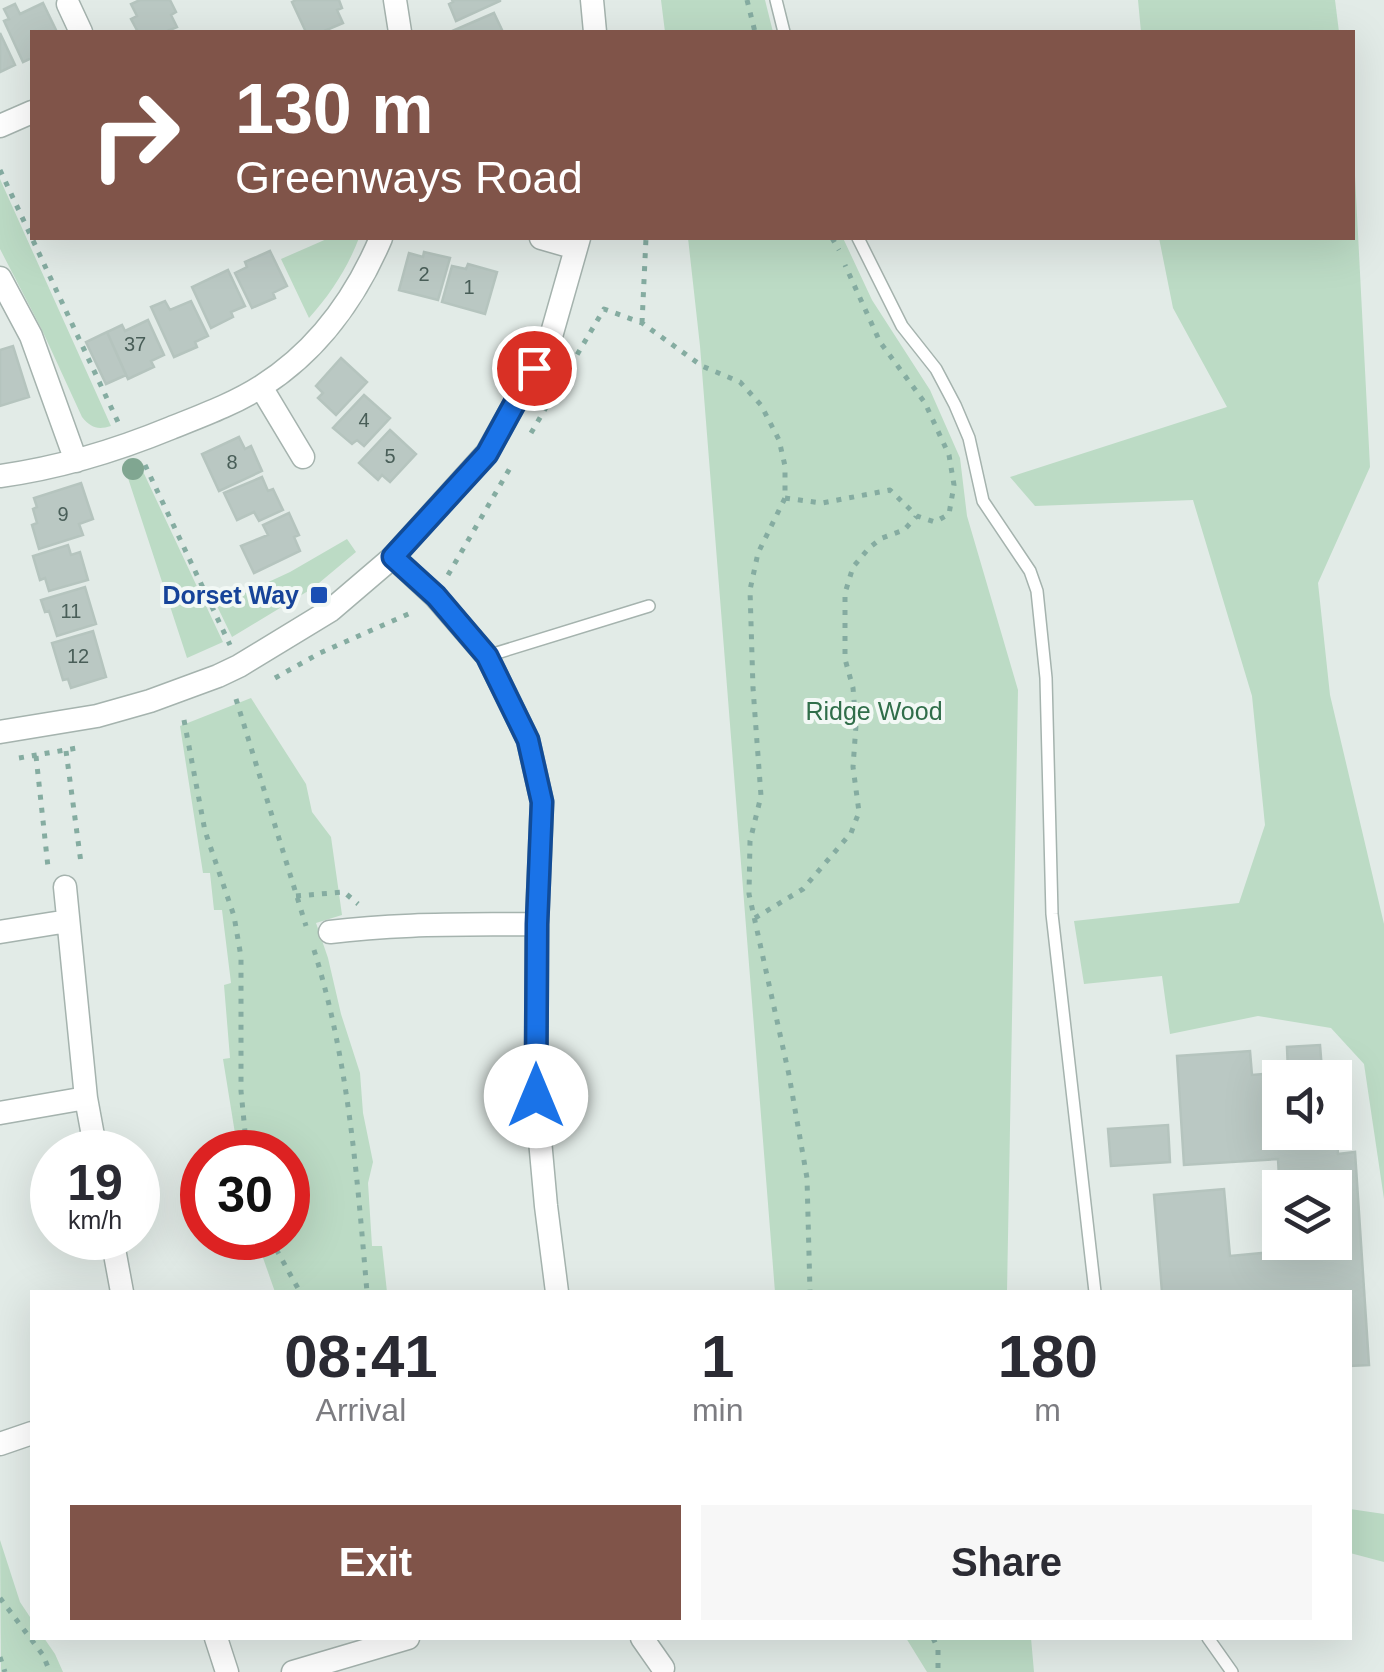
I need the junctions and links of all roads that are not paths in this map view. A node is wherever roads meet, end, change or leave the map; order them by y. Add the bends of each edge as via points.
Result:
1 (394, 0) edge
2 (592, 0) edge
3 (776, 0) edge
4 (68, 4) dead end
5 (81, 30) edge
6 (400, 30) edge
7 (595, 30) edge
8 (784, 30) edge
9 (30, 113) edge
10 (0, 126) edge
11 (379, 240) edge
12 (859, 240) edge
13 (578, 242) edge
14 (0, 278) edge
15 (261, 386) junction
16 (303, 457) dead end
17 (76, 461) junction
18 (0, 476) edge
19 (393, 557) junction
20 (649, 606) dead end
21 (487, 656) junction
22 (0, 732) edge
23 (66, 887) road end
24 (68, 922) junction
25 (537, 924) junction
26 (0, 932) edge
27 (330, 932) dead end
28 (86, 1098) junction
29 (0, 1112) edge
30 (92, 1130) edge
31 (116, 1260) edge
32 (122, 1290) edge
33 (557, 1290) edge
34 (1096, 1290) edge
35 (30, 1434) edge
36 (0, 1444) edge
37 (217, 1640) edge
38 (401, 1640) edge
39 (643, 1640) edge
40 (1209, 1640) edge
41 (662, 1668) dead end
42 (227, 1672) edge
43 (293, 1672) edge
44 (1232, 1672) edge

1 - 6 street
2 - 7 street
3 - 8 lane
4 - 5 street
9 - 10 street
11 - 15 street via 330,325
12 - 34 lane via 902,326 936,369 969,438 983,501 1037,591 1052,914
13 - 19 street via 550,340 487,454
14 - 17 street via 31,336
15 - 16 street
15 - 17 street via 132,444
17 - 18 street
19 - 21 street
19 - 22 street via 331,610 239,666 150,701
20 - 21 lane
21 - 25 street via 528,740 542,802
23 - 24 street
24 - 26 street
24 - 28 street
25 - 27 street via 362,917
25 - 33 street via 536,1096
28 - 29 street
28 - 30 street
31 - 32 street
35 - 36 street
37 - 42 street
38 - 43 street
39 - 41 street
40 - 44 lane

